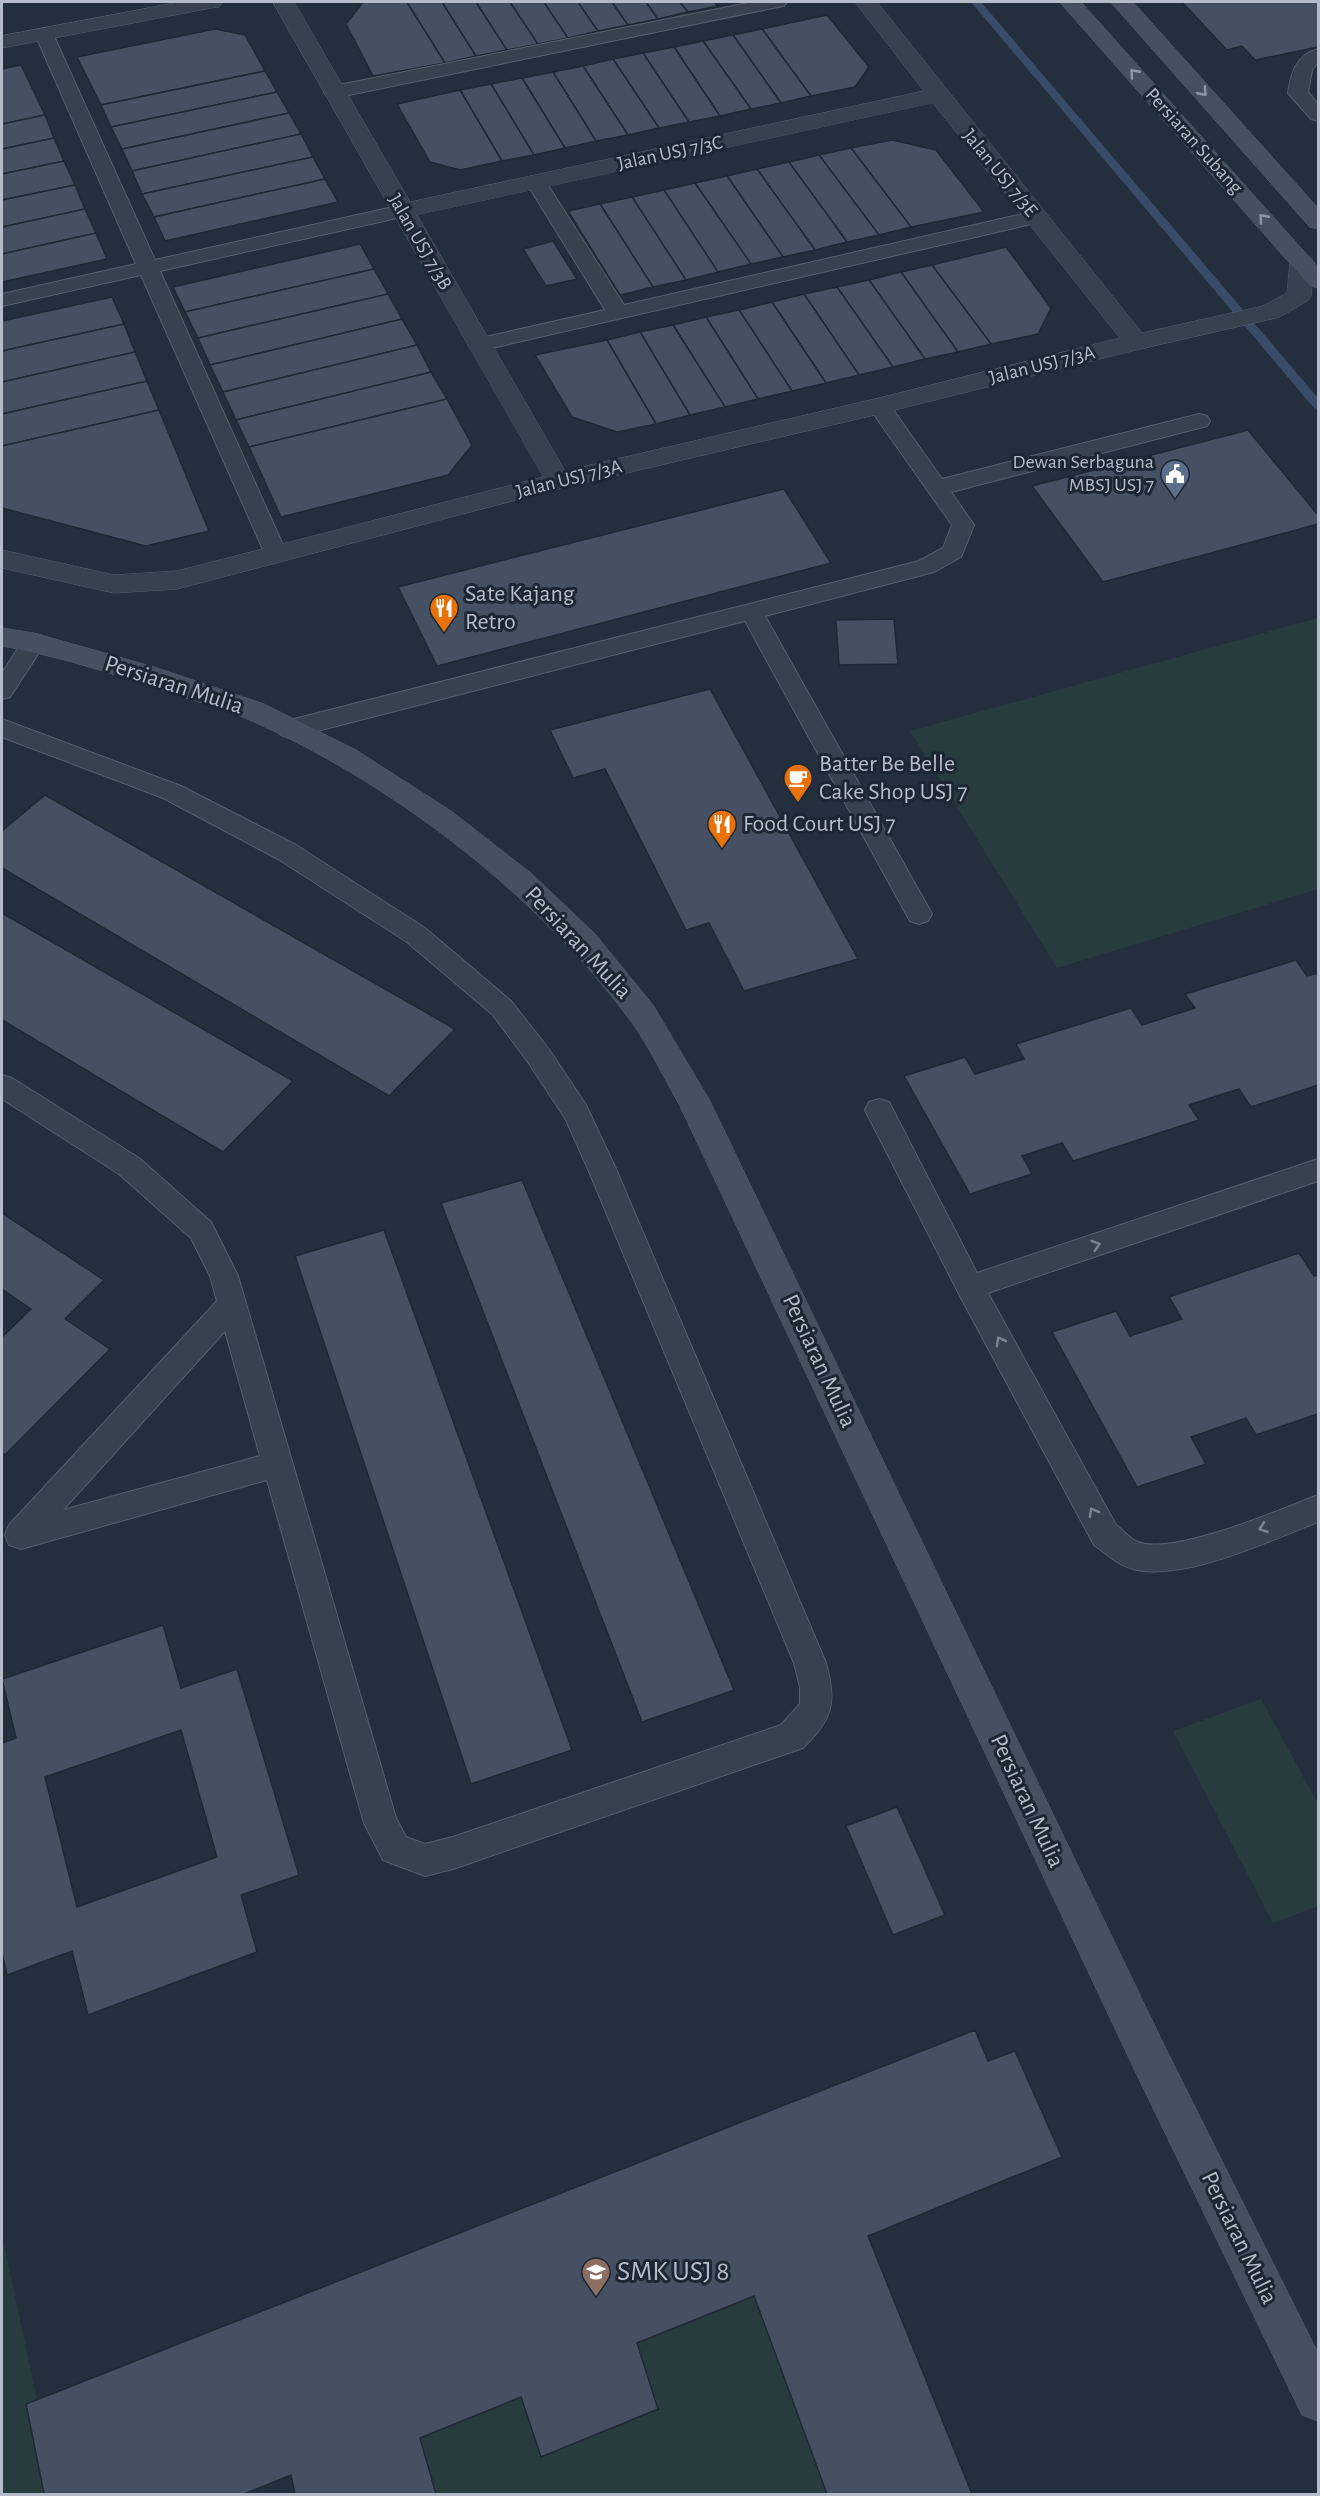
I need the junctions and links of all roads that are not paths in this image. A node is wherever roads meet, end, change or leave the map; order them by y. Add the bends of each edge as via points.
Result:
1 (211, 2) edge
2 (283, 2) edge
3 (778, 2) edge
4 (867, 2) edge
5 (1070, 2) edge
6 (1122, 2) edge
7 (44, 34) junction
8 (2, 42) edge
9 (1318, 55) edge
10 (334, 92) junction
11 (938, 95) junction
12 (1318, 115) edge
13 (536, 182) junction
14 (402, 211) junction
15 (1036, 217) junction
16 (1318, 222) edge
17 (1302, 262) junction
18 (147, 267) junction
19 (1318, 281) edge
20 (2, 300) edge
21 (1271, 312) junction
22 (618, 313) junction
23 (1311, 314) dead end
24 (1136, 342) junction
25 (479, 345) junction
26 (879, 406) junction
27 (1199, 421) dead end
28 (558, 481) junction
29 (937, 488) junction
30 (276, 554) junction
31 (2, 559) edge
32 (752, 613) junction
33 (18, 640) edge
34 (2, 691) edge
35 (2, 728) edge
36 (290, 729) junction
37 (919, 914) dead end
38 (2, 1086) edge
39 (879, 1110) dead end
40 (1318, 1170) edge
41 (970, 1287) junction
42 (231, 1305) junction
43 (278, 1464) junction
44 (1318, 1509) edge
45 (11, 1538) edge
46 (1318, 2399) edge

1 - 7 street
2 - 10 street, Jalan USJ 7/3B
3 - 10 lane
4 - 11 street, Jalan USJ 7/3E
17 -> 5 street, Persiaran Subang
6 -> 16 street, Persiaran Subang
7 - 8 street
7 - 18 lane
9 - 12 lane via 1301,70 1298,93
10 - 14 street, Jalan USJ 7/3B
11 - 13 street, Jalan USJ 7/3C
11 - 15 street, Jalan USJ 7/3E
13 - 14 street, Jalan USJ 7/3C
13 - 22 lane
14 - 18 lane
14 - 25 street, Jalan USJ 7/3B
15 - 22 lane
15 - 24 street, Jalan USJ 7/3E
17 - 19 street, Persiaran Subang
17 - 21 street via 1299,296
18 - 20 lane
18 - 30 lane
21 - 23 street
21 - 24 street, Jalan USJ 7/3A
22 - 25 lane
24 - 26 street, Jalan USJ 7/3A
25 - 28 street, Jalan USJ 7/3B
26 - 28 street, Jalan USJ 7/3A
26 - 29 lane
27 - 29 lane
28 - 30 street, Jalan USJ 7/3A
29 - 32 lane via 963,525 953,552 926,567
30 - 31 street, Jalan USJ 7/3A via 177,580 114,584
32 - 36 lane
32 - 37 lane
33 - 34 lane
33 - 36 street, Persiaran Mulia via 144,674 254,711
35 - 43 lane via 172,792 287,852 416,935 502,1008 576,1113 602,1169 810,1663 819,1694 812,1719 792,1737 453,1853 425,1860 395,1849 381,1823
36 - 46 street, Persiaran Mulia via 346,757 441,818 521,881 584,942 642,1014 694,1101 1150,2059
38 - 42 lane via 129,1166 201,1230 224,1276
39 - 41 lane
41 -> 40 lane
44 -> 41 lane via 1191,1553 1161,1559 1134,1555 1105,1535
42 - 43 lane
42 - 45 lane
43 - 45 lane

